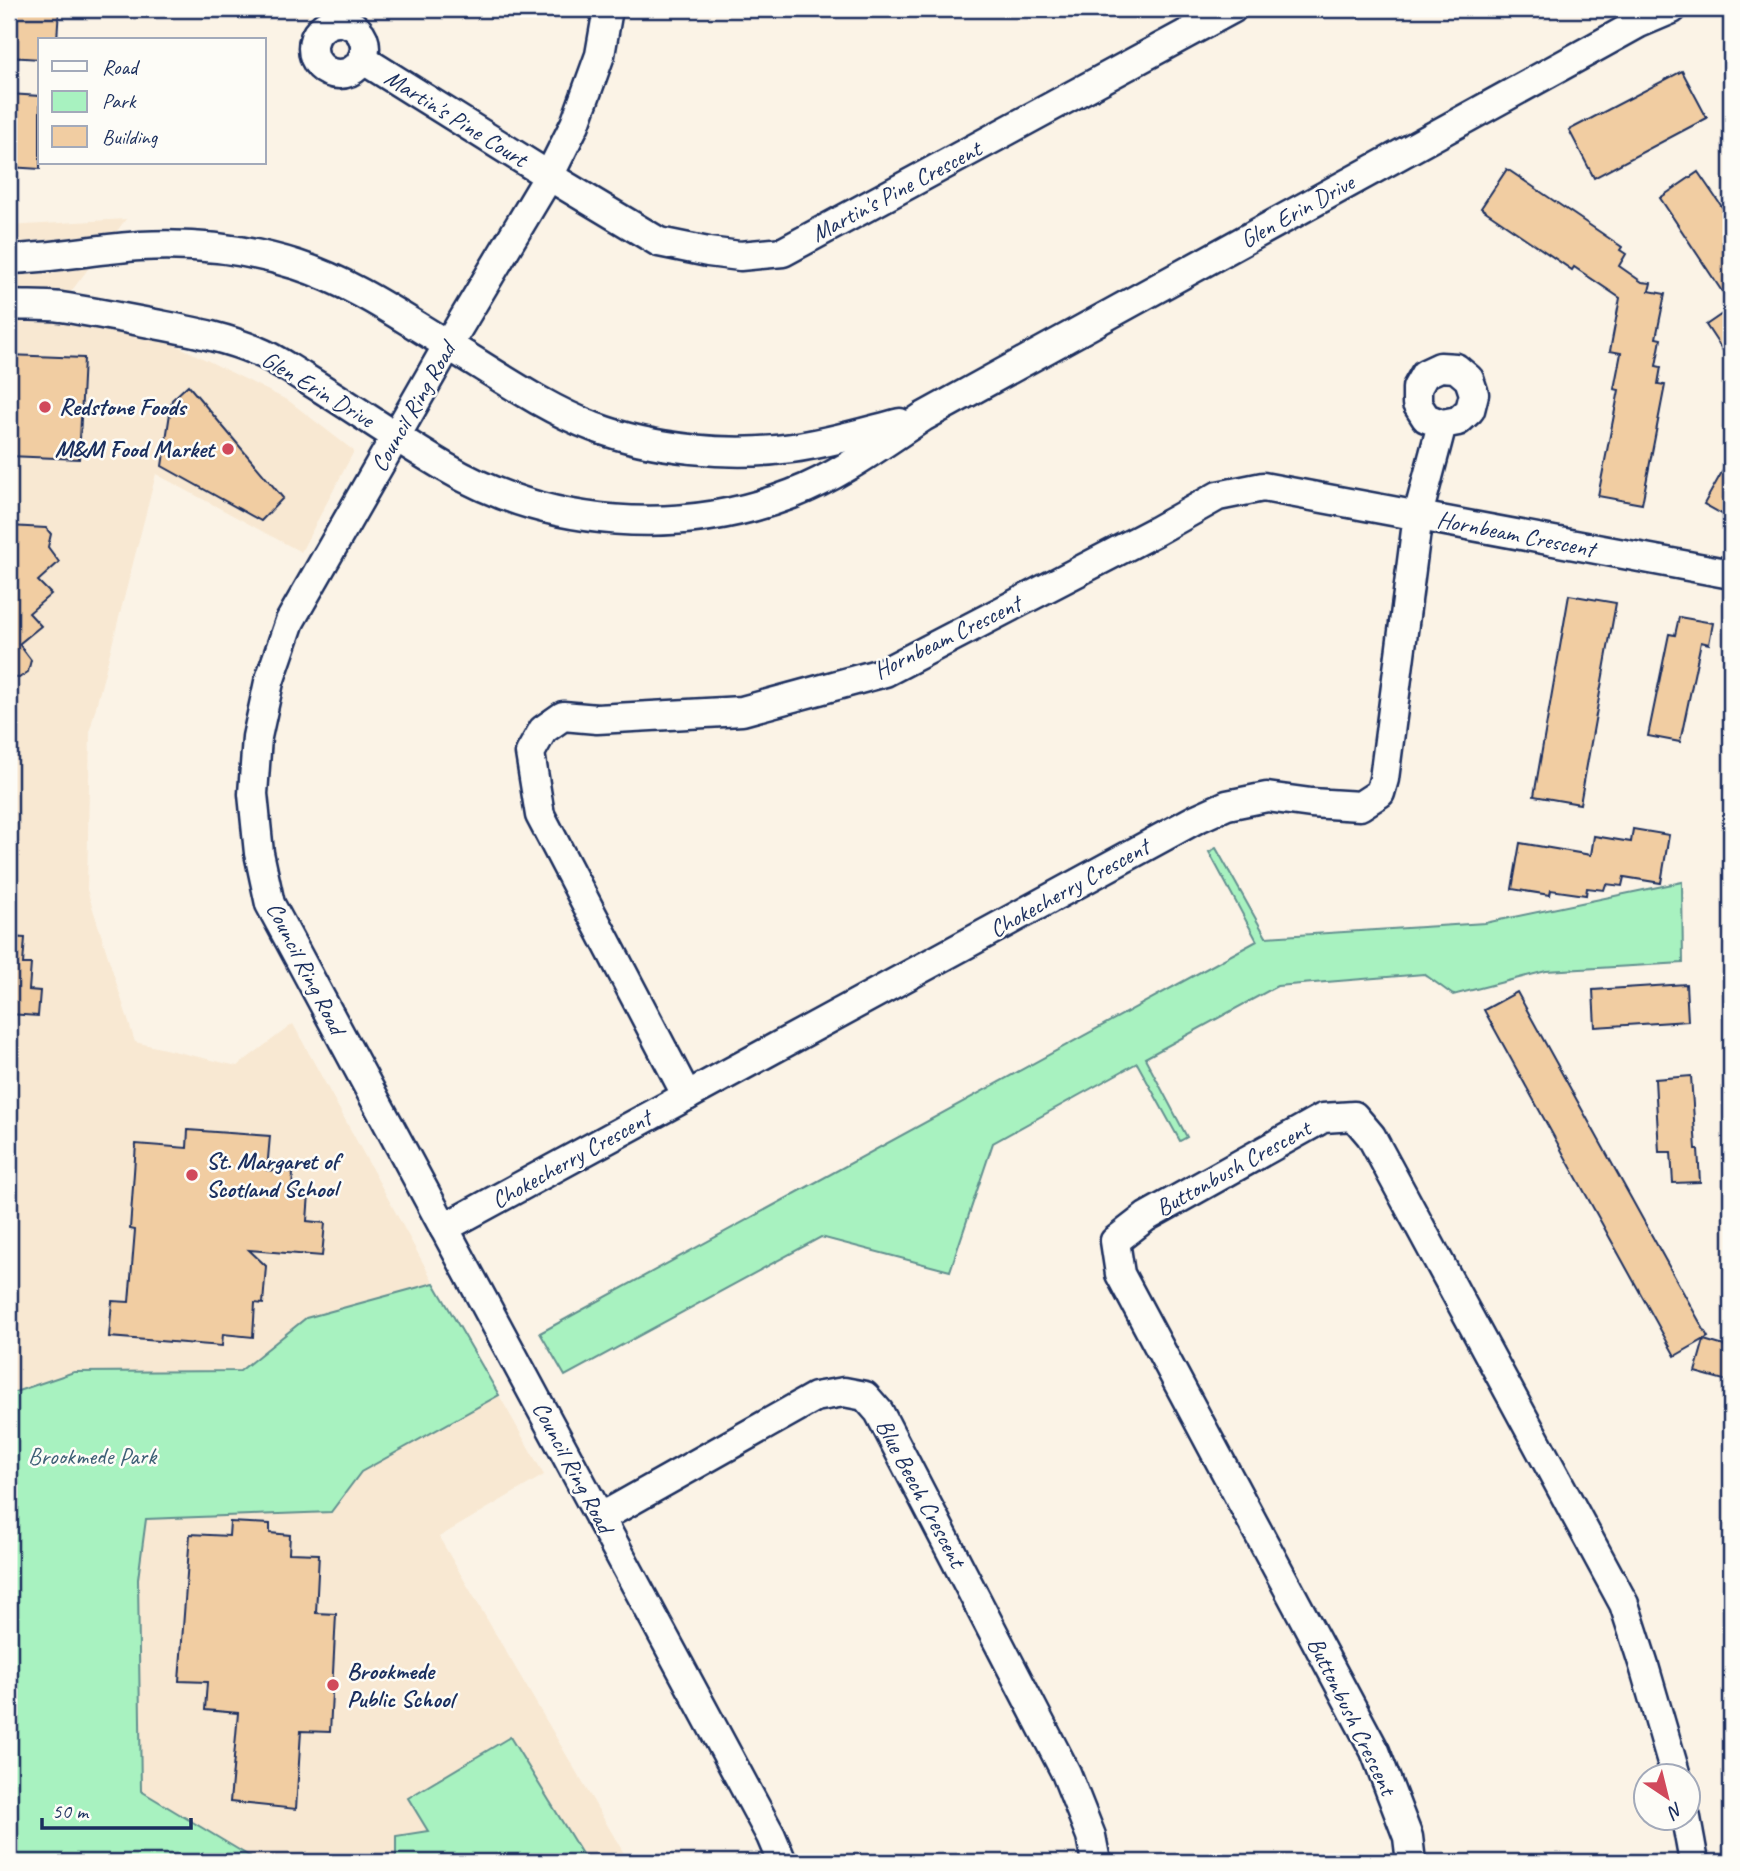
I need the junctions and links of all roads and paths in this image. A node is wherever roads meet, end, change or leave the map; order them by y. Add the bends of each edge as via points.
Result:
1 (608, 9) edge
2 (1233, 9) edge
3 (1672, 9) edge
4 (362, 59) dead end
5 (549, 176) junction
6 (9, 259) edge
7 (9, 305) edge
8 (448, 345) junction
9 (923, 417) junction
10 (1442, 424) dead end
11 (396, 438) junction
12 (1418, 515) junction
13 (1731, 575) edge
14 (687, 1096) junction
15 (444, 1228) junction
16 (600, 1517) junction
17 (1671, 1762) edge
18 (1689, 1832) edge
19 (782, 1862) edge
20 (1096, 1862) edge
21 (1411, 1862) edge
22 (1694, 1862) edge

1 - 5 street, Council Ring Road via 600,55 575,124
2 - 5 street, Martin's Pine Crescent via 783,252 740,256 659,243
3 - 9 street, Glen Erin Drive
4 - 5 street, Martin's Pine Court
5 - 8 street, Council Ring Road
6 - 8 street, Glen Erin Drive via 182,245 263,256 336,280
7 - 11 street, Glen Erin Drive via 60,307 215,335 259,352
8 - 9 street, Glen Erin Drive via 553,408 640,441 706,451 792,448
8 - 11 street, Council Ring Road
9 - 11 street, Glen Erin Drive via 839,472 792,494 679,521 554,511 490,489
10 - 12 street, Chokecherry Crescent
11 - 15 street, Council Ring Road via 290,621 269,682 257,737 253,794 270,904
12 - 13 street, Hornbeam Crescent
12 - 14 street, Chokecherry Crescent via 1380,793 1360,806 1268,797 1227,805
12 - 14 street, Hornbeam Crescent via 1263,488 1218,496 885,672 742,710 597,719 563,716 543,730 530,753 540,815
14 - 15 street, Chokecherry Crescent
15 - 16 street, Council Ring Road
16 - 19 street, Council Ring Road
16 - 20 street, Blue Beech Crescent via 815,1397 844,1392 865,1396 879,1412 1066,1773 1091,1836
17 - 21 street, Buttonbush Crescent via 1624,1604 1371,1136 1354,1116 1323,1118 1146,1217 1115,1241 1120,1274 1375,1751 1408,1837
18 - 22 street

